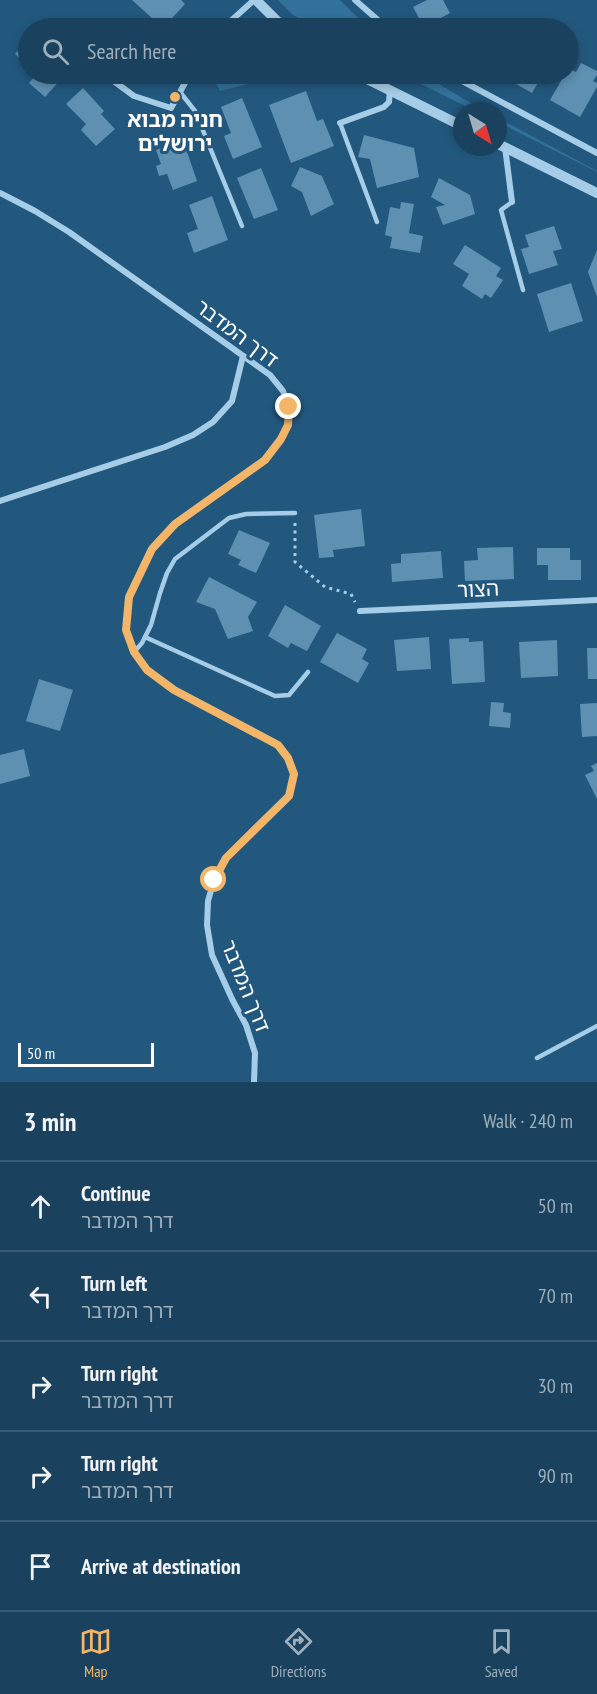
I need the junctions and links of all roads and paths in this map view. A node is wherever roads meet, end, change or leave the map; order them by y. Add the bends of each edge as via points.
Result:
1 (255, 0) edge
2 (355, 0) edge
3 (234, 18) edge
4 (274, 18) edge
5 (376, 18) edge
6 (118, 84) edge
7 (184, 84) edge
8 (378, 84) edge
9 (468, 84) edge
10 (390, 90) junction
11 (180, 92) junction
12 (453, 122) edge
13 (340, 123) joint
14 (507, 149) edge
15 (595, 151) edge
16 (503, 156) edge
17 (0, 193) edge
18 (597, 193) edge
19 (512, 202) joint
20 (377, 222) dead end
21 (242, 226) dead end
22 (523, 290) dead end
23 (243, 356) junction
24 (0, 501) edge
25 (295, 513) joint
26 (597, 600) edge
27 (360, 611) joint
28 (145, 637) junction
29 (134, 652) junction
30 (308, 672) dead end
31 (597, 1026) edge
32 (537, 1058) dead end
33 (254, 1082) edge

1 - 3 street
1 - 4 street
2 - 5 street
6 - 11 street via 134,96 171,108
7 - 11 street
8 - 10 street
9 - 15 street
10 - 12 street
10 - 13 street via 389,102 384,107
11 - 21 lane via 195,111
13 - 20 lane
14 - 18 street
16 - 19 street
17 - 23 street, דרך המדבר via 69,231
19 - 22 lane via 501,210
23 - 24 street via 232,401 213,422 193,435
23 - 29 street, דרך המדבר via 270,375 283,391 289,407 288,425 265,460 175,524 152,549 129,597 126,630
25 - 27 path via 295,562 325,587 351,594
25 - 28 lane via 229,518 175,559
26 - 27 street, הצור
28 - 29 lane
28 - 30 lane via 276,696 289,695
29 - 33 street, דרך המדבר via 147,670 174,690 278,745 294,774 289,796 226,858 208,901 207,925 213,955 246,1025 255,1053
31 - 32 lane

